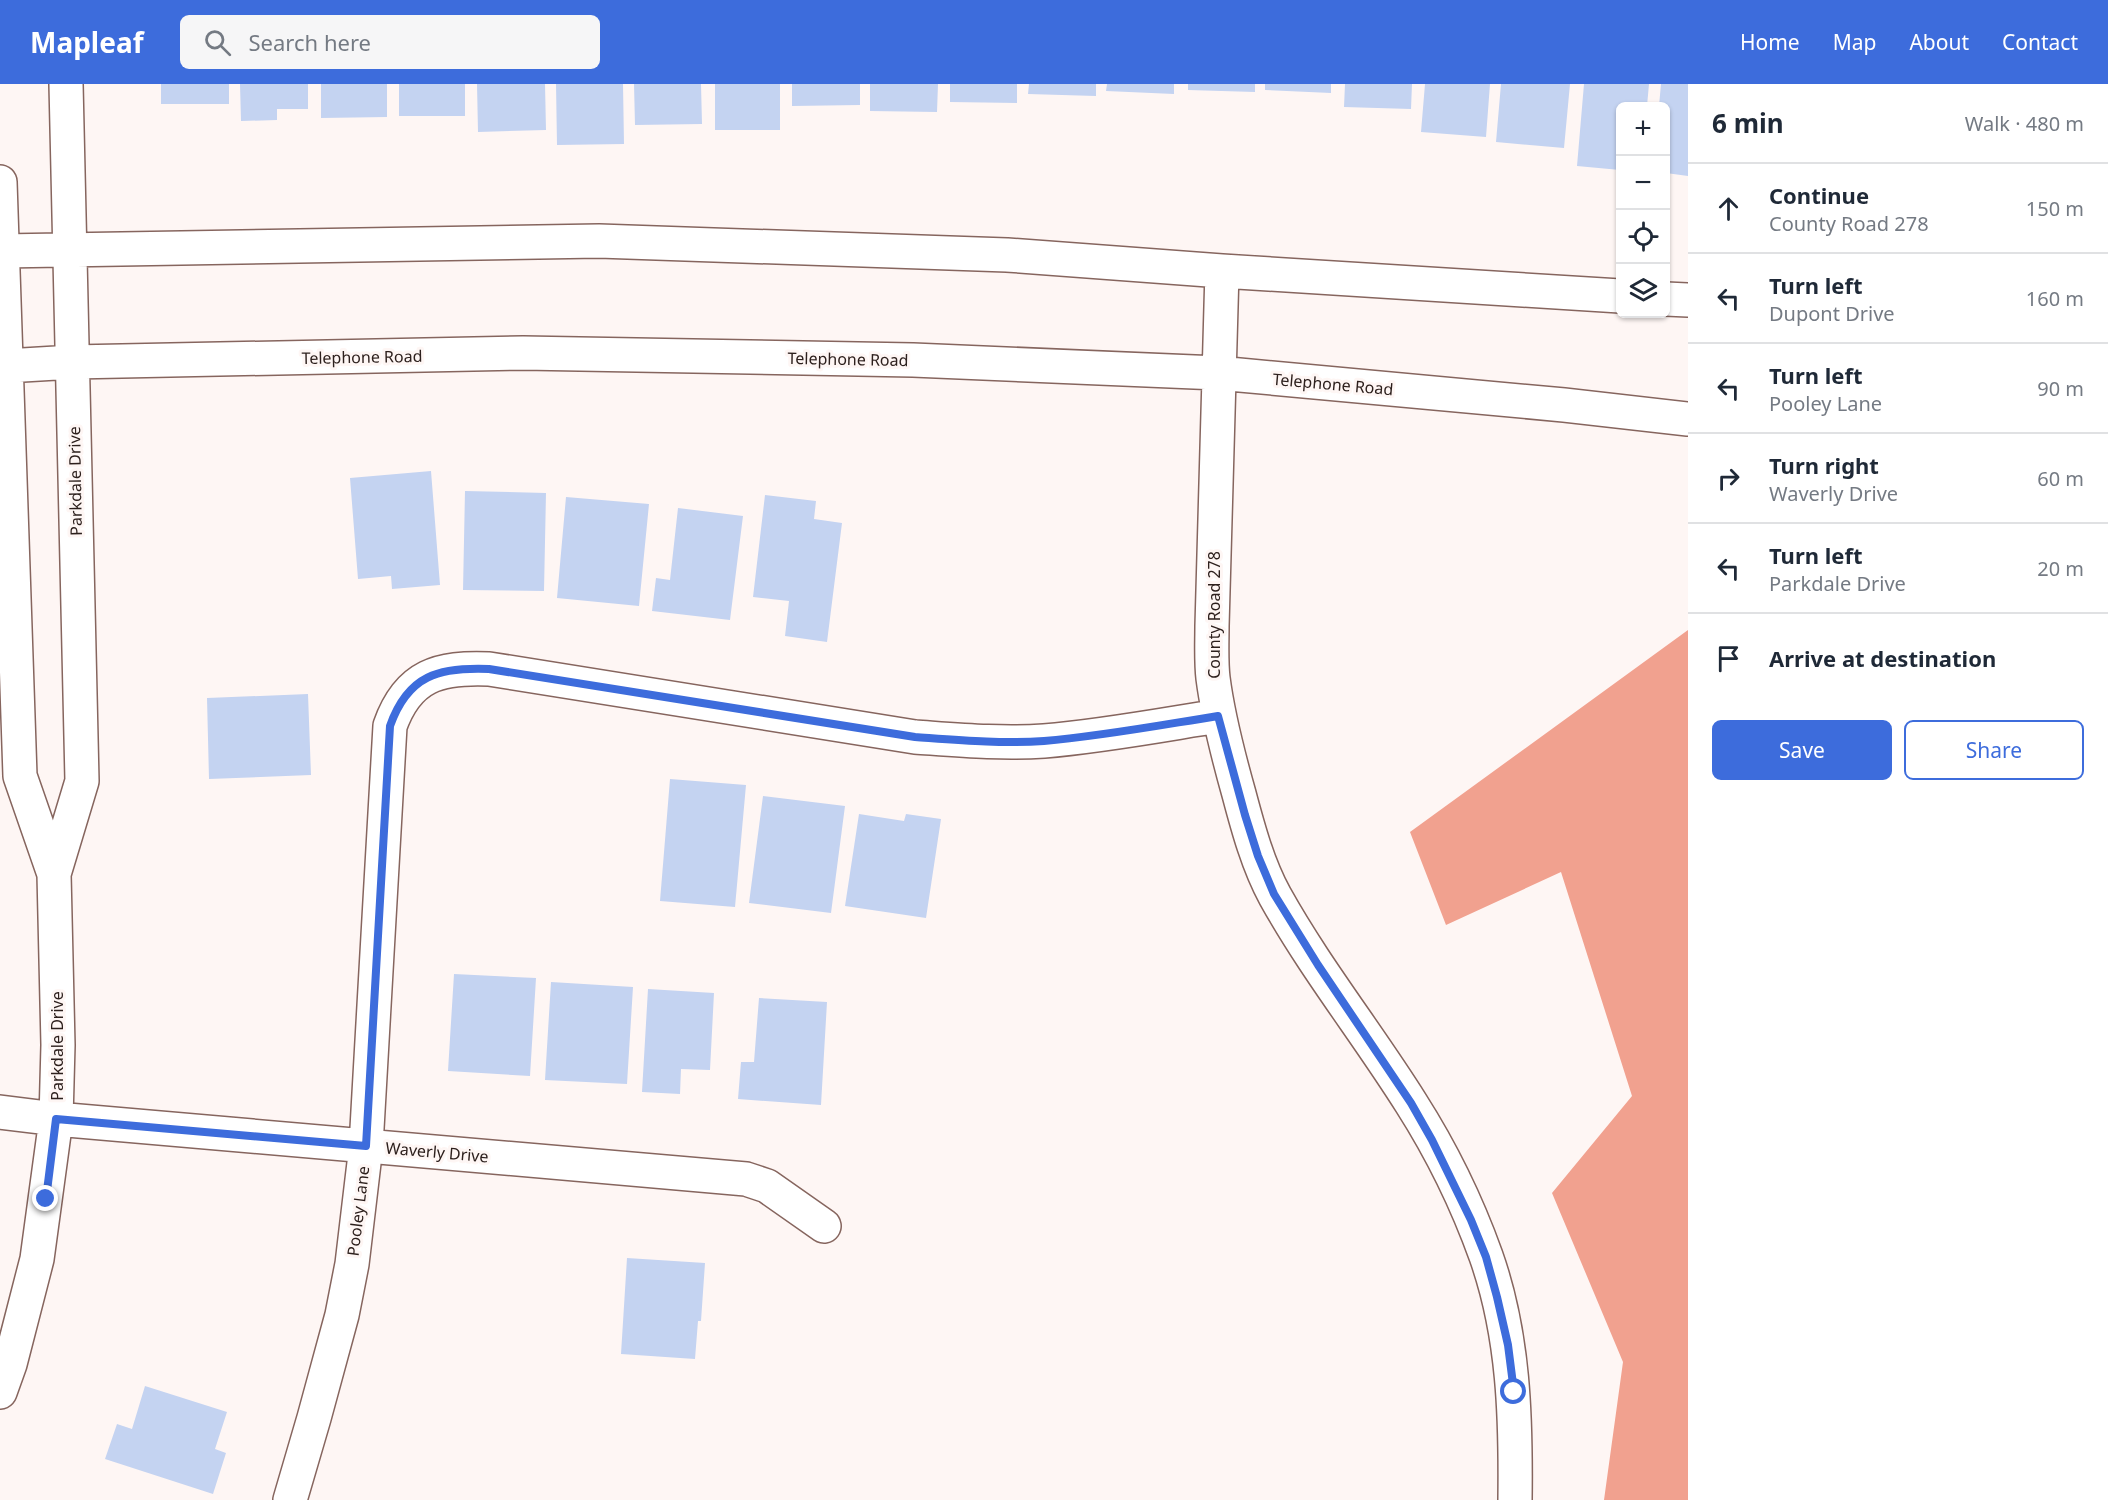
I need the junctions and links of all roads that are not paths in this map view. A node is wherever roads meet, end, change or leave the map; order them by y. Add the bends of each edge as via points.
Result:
1 (66, 84) edge
2 (0, 182) edge
3 (70, 250) junction
4 (2, 251) junction
5 (1222, 272) junction
6 (1616, 296) edge
7 (1670, 299) edge
8 (1688, 300) edge
9 (73, 362) junction
10 (6, 366) junction
11 (1218, 373) junction
12 (1688, 419) edge
13 (1218, 716) junction
14 (54, 874) junction
15 (0, 1112) edge
16 (56, 1119) junction
17 (366, 1146) junction
18 (824, 1226) dead end
19 (0, 1392) edge
20 (290, 1500) edge
21 (1515, 1500) edge

1 - 3 street, Parkdale Drive
2 - 4 street, Parkdale Drive
3 - 4 street
3 - 5 street via 599,241 1007,255
3 - 9 street, Parkdale Drive
4 - 10 street, Parkdale Drive
5 - 6 street
5 - 11 street, County Road 278
7 - 8 street
9 - 10 street, Telephone Road
9 - 11 street, Telephone Road via 522,353 914,360
9 - 14 street, Parkdale Drive via 82,782
10 - 14 street, Parkdale Drive via 20,776
11 - 12 street, Telephone Road
11 - 13 street, County Road 278 via 1212,626
13 - 17 street, Pooley Lane via 1043,741 963,740 915,737 489,669 463,668 427,677 398,705 390,726
13 - 21 street, County Road 278 via 1245,815 1274,894 1427,1130 1486,1257 1508,1345 1514,1392
14 - 16 street, Parkdale Drive
15 - 16 street, Waverly Drive
16 - 17 street, Waverly Drive
16 - 19 street, Parkdale Drive via 37,1259
17 - 18 street, Waverly Drive via 746,1179 767,1186
17 - 20 street, Pooley Lane via 344,1304

